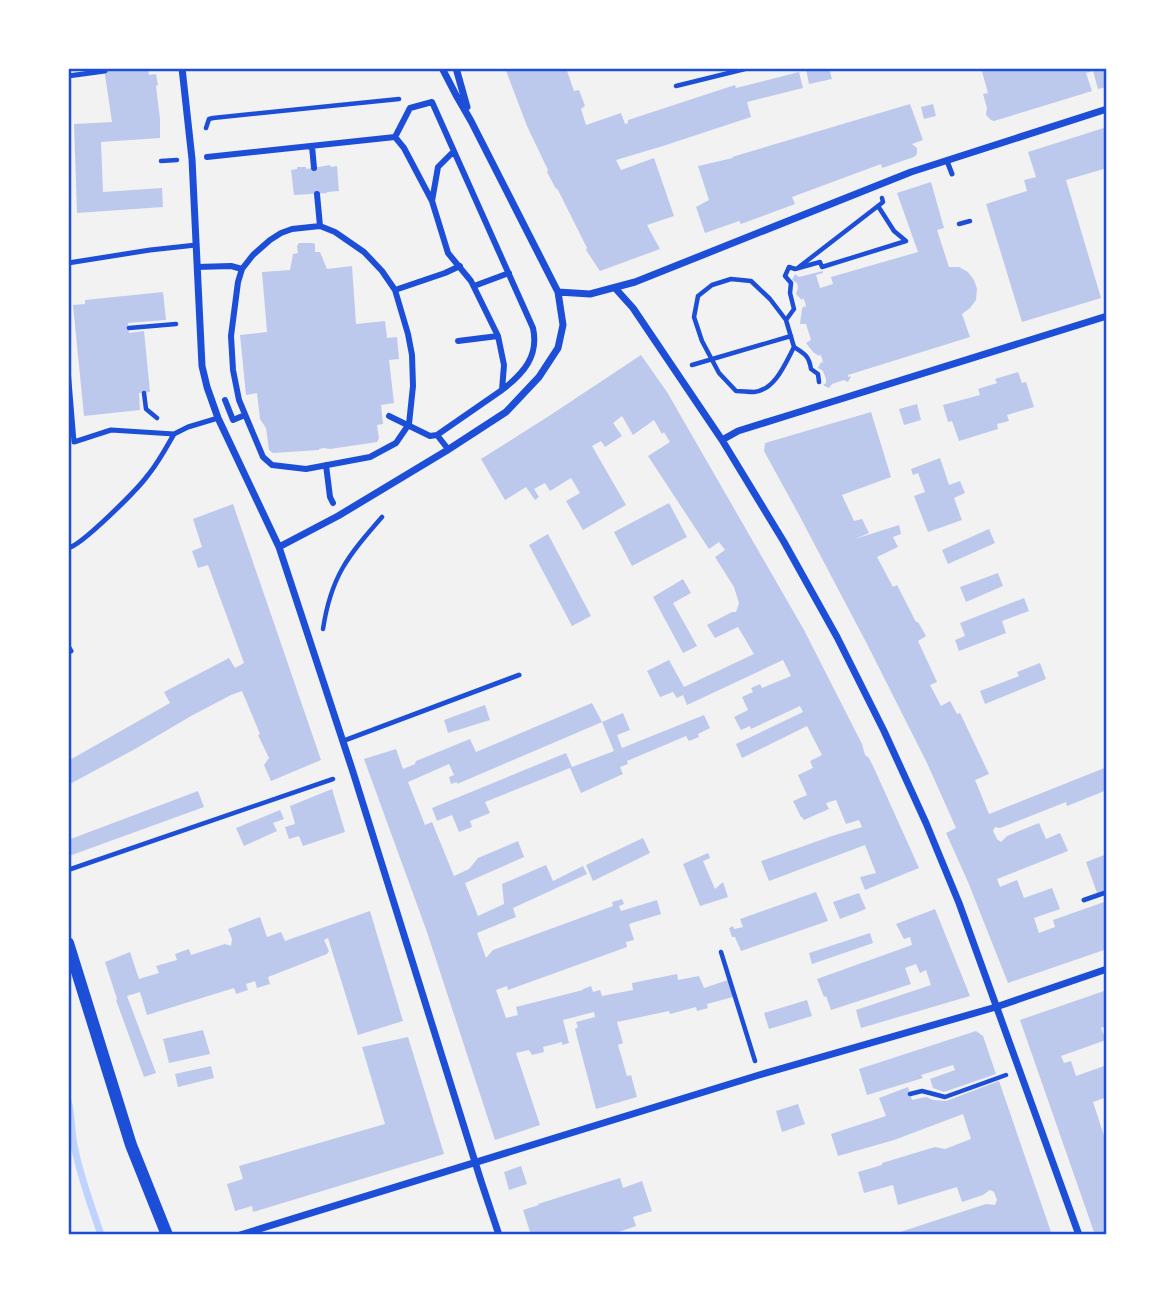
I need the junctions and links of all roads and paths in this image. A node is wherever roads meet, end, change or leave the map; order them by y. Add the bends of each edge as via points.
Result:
1 (182, 68) edge
2 (442, 68) edge
3 (456, 68) edge
4 (749, 68) edge
5 (105, 71) dead end
6 (68, 76) edge
7 (676, 86) dead end
8 (432, 102) junction
9 (1107, 109) edge
10 (471, 121) junction
11 (395, 137) junction
12 (312, 146) junction
13 (453, 152) junction
14 (207, 157) joint
15 (178, 160) dead end
16 (161, 161) dead end
17 (947, 161) junction
18 (314, 168) dead end
19 (952, 174) dead end
20 (317, 194) dead end
21 (432, 201) junction
22 (970, 221) dead end
23 (959, 224) dead end
24 (320, 226) junction
25 (196, 245) junction
26 (68, 263) edge
27 (197, 267) junction
28 (460, 267) junction
29 (242, 269) junction
30 (795, 269) junction
31 (509, 273) junction
32 (474, 286) junction
33 (615, 288) junction
34 (395, 290) junction
35 (558, 292) junction
36 (1107, 316) edge
37 (786, 320) junction
38 (176, 324) dead end
39 (129, 328) dead end
40 (498, 336) junction
41 (791, 336) junction
42 (458, 341) dead end
43 (794, 348) junction
44 (711, 359) junction
45 (692, 365) dead end
46 (68, 369) edge
47 (819, 382) dead end
48 (502, 390) junction
49 (144, 393) dead end
50 (225, 400) dead end
51 (146, 409) dead end
52 (245, 415) junction
53 (389, 416) dead end
54 (218, 418) junction
55 (409, 424) junction
56 (174, 434) junction
57 (437, 435) junction
58 (722, 440) junction
59 (448, 449) junction
60 (326, 465) junction
61 (332, 503) dead end
62 (382, 517) dead end
63 (279, 547) junction
64 (68, 548) edge
65 (323, 633) dead end
66 (519, 676) dead end
67 (343, 741) junction
68 (333, 779) dead end
69 (68, 870) edge
70 (1107, 892) edge
71 (1084, 900) dead end
72 (68, 943) edge
73 (721, 952) dead end
74 (1107, 969) edge
75 (996, 1007) junction
76 (1020, 1070) junction
77 (760, 1074) junction
78 (910, 1094) dead end
79 (475, 1162) junction
80 (167, 1235) edge
81 (240, 1235) edge
82 (499, 1235) edge
83 (1079, 1235) edge

1 - 25 street
2 - 10 street
3 - 10 street
4 - 7 path
5 - 6 lane
8 - 11 street via 410,108
8 - 13 street
8 - 14 path via 404,98 213,118 205,127
9 - 17 street
10 - 35 street
11 - 12 street
11 - 21 street
12 - 14 street
12 - 18 street
13 - 21 street via 438,167
13 - 31 street
15 - 16 path
17 - 19 lane
17 - 33 street
20 - 24 street
21 - 28 street via 448,253
22 - 23 path
24 - 29 street via 281,233
24 - 34 street via 364,252
25 - 26 lane
25 - 27 street
27 - 29 street
27 - 54 street via 202,366
28 - 32 street
28 - 34 street
29 - 52 street via 231,336 233,370
30 - 30 path via 878,206 906,241 822,267 820,262
30 - 37 path via 789,267 785,276 791,283 793,309
31 - 32 street
31 - 48 street via 536,341 528,363
32 - 40 street
33 - 35 street via 590,294
33 - 58 street
34 - 55 street via 412,355
35 - 59 street via 563,325 558,348 539,377 506,412
36 - 58 street via 772,420
37 - 41 path
37 - 44 path via 751,281 731,279 712,285 698,296 694,317
38 - 39 path
40 - 42 street
40 - 48 street via 505,365
41 - 43 path
41 - 44 path
43 - 44 path via 771,385 756,392 736,391
43 - 47 path via 805,354
44 - 45 path
46 - 56 lane via 74,442 111,430
48 - 57 street
49 - 51 path
50 - 52 street via 233,421
52 - 60 street via 263,457 272,465 306,469
53 - 55 street
54 - 56 lane
54 - 63 street
55 - 57 street
55 - 60 street via 396,443 370,457
56 - 64 lane via 147,477 92,532
57 - 59 street
58 - 75 street via 784,542 884,730 959,903
59 - 63 street
60 - 61 street
62 - 65 path via 337,577
63 - 67 street
66 - 67 lane
67 - 79 street
68 - 69 path
70 - 71 lane
72 - 80 street via 131,1145
73 - 77 path
74 - 75 street
75 - 76 street
75 - 77 street
76 - 78 path via 945,1097 922,1091
76 - 83 street
77 - 79 street
79 - 81 street
79 - 82 street

